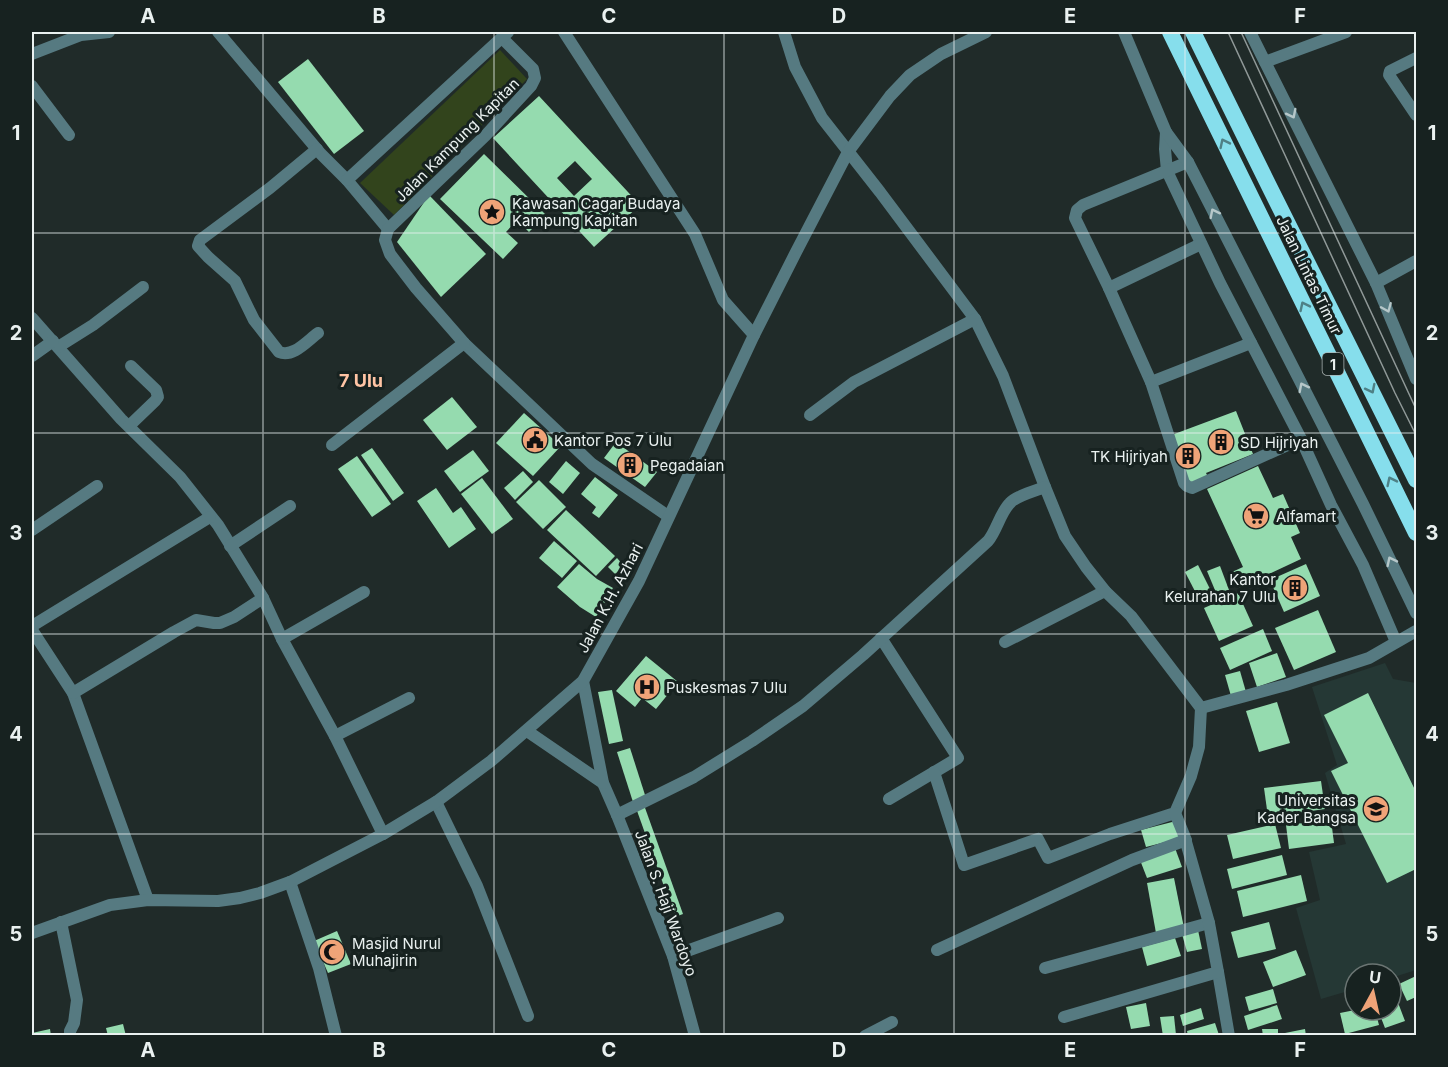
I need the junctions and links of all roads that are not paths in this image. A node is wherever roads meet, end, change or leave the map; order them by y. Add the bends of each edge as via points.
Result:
1 (109, 32) edge
2 (218, 32) edge
3 (564, 32) edge
4 (784, 32) edge
5 (986, 32) edge
6 (1124, 32) edge
7 (1170, 32) edge
8 (1193, 32) edge
9 (1250, 32) edge
10 (1346, 32) edge
11 (505, 35) edge
12 (32, 54) edge
13 (1416, 58) edge
14 (1265, 62) junction
15 (32, 86) edge
16 (1416, 116) edge
17 (1166, 132) junction
18 (69, 135) dead end
19 (319, 152) junction
20 (848, 152) junction
21 (1188, 162) junction
22 (1167, 171) junction
23 (346, 180) junction
24 (388, 229) junction
25 (1201, 244) junction
26 (1416, 261) edge
27 (1376, 283) junction
28 (143, 287) dead end
29 (1109, 288) junction
30 (32, 318) edge
31 (975, 319) junction
32 (318, 333) dead end
33 (754, 335) junction
34 (1251, 343) junction
35 (56, 344) junction
36 (464, 344) junction
37 (32, 356) edge
38 (131, 366) dead end
39 (1416, 379) edge
40 (1151, 382) junction
41 (810, 415) dead end
42 (129, 426) junction
43 (1301, 439) junction
44 (332, 445) dead end
45 (1416, 480) edge
46 (97, 486) dead end
47 (1045, 487) junction
48 (290, 506) dead end
49 (668, 516) junction
50 (210, 517) junction
51 (32, 530) edge
52 (1416, 533) edge
53 (230, 546) junction
54 (1106, 591) junction
55 (364, 592) dead end
56 (263, 598) junction
57 (1416, 613) edge
58 (32, 628) edge
59 (1416, 631) edge
60 (881, 638) junction
61 (282, 639) junction
62 (1005, 642) dead end
63 (1396, 642) junction
64 (583, 681) junction
65 (73, 693) junction
66 (409, 698) dead end
67 (1207, 706) junction
68 (527, 731) junction
69 (335, 736) junction
70 (934, 772) junction
71 (603, 783) junction
72 (889, 799) dead end
73 (436, 802) junction
74 (1175, 813) junction
75 (617, 815) junction
76 (383, 834) junction
77 (1186, 840) junction
78 (290, 882) junction
79 (148, 900) junction
80 (778, 918) dead end
81 (60, 922) junction
82 (1209, 922) junction
83 (32, 933) edge
84 (937, 950) dead end
85 (673, 956) junction
86 (1045, 969) dead end
87 (1218, 972) junction
88 (528, 1016) dead end
89 (1064, 1017) dead end
90 (892, 1022) dead end
91 (70, 1035) edge
92 (336, 1035) edge
93 (695, 1035) edge
94 (866, 1035) edge
95 (1229, 1035) edge

1 - 12 street via 81,35
2 - 19 street
3 - 33 street via 694,234 723,300
4 - 20 street via 795,67 822,118
5 - 20 street, Jalan K.H. Azhari via 941,54 910,75
6 - 17 street
52 -> 7 highway, Jalan Lintas Timur / 1
8 -> 45 highway, Jalan Lintas Timur / 1
9 - 14 street
10 - 14 street
11 - 23 street, Jalan Kampung Kapitan
11 - 24 street, Jalan Kampung Kapitan via 533,69 535,78 531,86
13 - 16 street via 1389,75
14 -> 27 street
15 - 18 street
17 - 21 street
17 - 22 street
19 - 23 street
19 - 32 street via 200,240 198,246 235,281 254,320 279,352 293,352
20 - 31 street
20 - 33 street, Jalan K.H. Azhari
21 - 22 street
57 -> 21 street
22 - 25 street
22 - 29 street via 1077,210 1075,218
23 - 24 street
24 - 36 street via 385,240 390,254
25 - 29 street
25 - 34 street
26 - 27 street
27 -> 39 street
28 - 35 street via 93,325
29 - 40 street
30 - 35 street
31 - 41 street via 854,382
31 - 47 street via 1003,376
33 - 49 street, Jalan K.H. Azhari
34 - 40 street
34 - 43 street
35 - 37 street
35 - 42 street
36 - 44 street
36 - 49 street via 592,464
38 - 42 street via 158,396
40 - 43 street via 1184,483 1189,488
42 - 50 street via 180,477
43 - 63 street
46 - 51 street
47 - 54 street via 1065,536
47 - 60 street via 1010,502 988,542
48 - 53 street
49 - 64 street, Jalan K.H. Azhari via 639,581
50 - 53 street
50 - 58 street
53 - 56 street
54 - 62 street
54 - 67 street
55 - 61 street
56 - 61 street
56 - 65 street via 220,623 196,620
58 - 65 street
59 - 63 street
60 - 70 street via 958,758
60 - 75 street via 802,706 752,741 694,777
61 - 69 street
63 - 67 street via 1369,658
64 - 68 street, Jalan K.H. Azhari
64 - 71 street, Jalan S. Haji Wardoyo
65 - 79 street
66 - 69 street
67 - 74 street via 1191,776
68 - 71 street
68 - 73 street, Jalan K.H. Azhari
69 - 76 street
70 - 72 street
70 - 74 street via 964,865 1038,839 1048,858
71 - 75 street, Jalan S. Haji Wardoyo
73 - 76 street, Jalan K.H. Azhari
73 - 88 street via 474,879
74 - 77 street
75 - 85 street, Jalan S. Haji Wardoyo
76 - 78 street, Jalan K.H. Azhari
77 - 82 street
77 - 84 street via 1132,860
78 - 79 street, Jalan K.H. Azhari via 218,901
78 - 92 street via 319,968
79 - 81 street, Jalan K.H. Azhari via 110,905
80 - 85 street
81 - 83 street, Jalan K.H. Azhari
81 - 91 street via 77,1000
82 - 86 street
82 - 87 street
85 - 93 street, Jalan S. Haji Wardoyo
87 - 89 street
87 - 95 street
90 - 94 street

